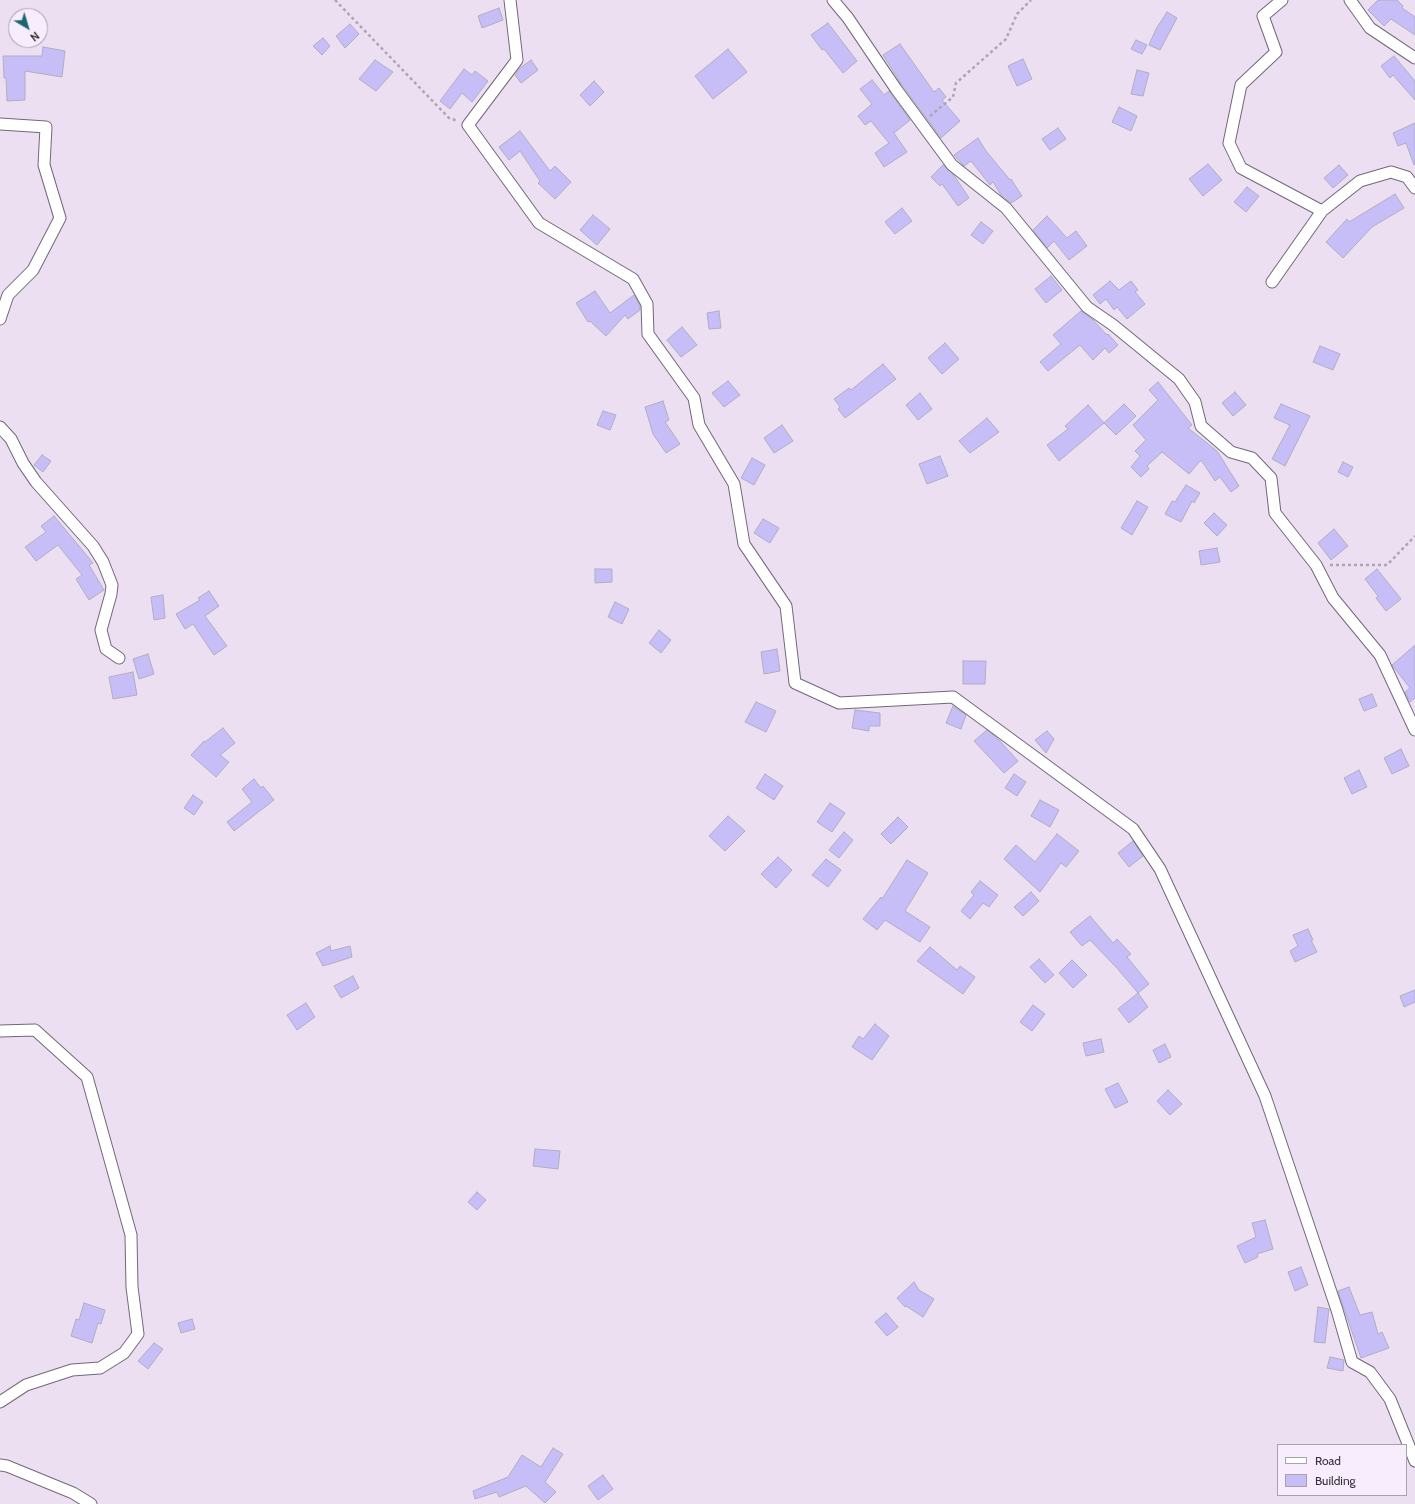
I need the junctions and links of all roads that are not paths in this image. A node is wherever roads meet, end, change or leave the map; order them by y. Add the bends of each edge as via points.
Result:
1 (510, 0) edge
2 (832, 0) edge
3 (1282, 0) edge
4 (1350, 0) edge
5 (1415, 58) edge
6 (0, 124) edge
7 (1415, 188) edge
8 (1322, 211) junction
9 (1272, 282) dead end
10 (0, 319) edge
11 (0, 427) edge
12 (119, 658) dead end
13 (1415, 730) edge
14 (0, 1031) edge
15 (0, 1402) edge
16 (1415, 1461) edge
17 (0, 1465) edge
18 (91, 1504) edge

1 - 16 street via 517,60 468,125 539,223 633,280 647,304 648,334 694,398 699,425 734,484 744,544 786,606 795,683 839,703 953,697 1134,829 1160,869 1265,1096 1352,1362 1370,1372 1390,1399
2 - 13 street via 848,18 952,165 1006,208 1087,307 1113,324 1179,379 1195,402 1201,426 1231,452 1252,458 1271,478 1275,513 1316,566 1333,598 1380,655
3 - 8 street via 1263,16 1276,52 1241,85 1229,143 1241,168
4 - 5 street via 1370,28
6 - 10 street via 46,127 44,165 60,218 33,270 8,295
7 - 8 street via 1407,177 1391,172 1360,181
8 - 9 street
11 - 12 street via 11,439 36,482 103,562 112,585 100,630 106,649
14 - 15 street via 35,1030 87,1077 131,1235 132,1287 138,1334 124,1353 100,1368 72,1370 26,1385
17 - 18 street via 72,1493

